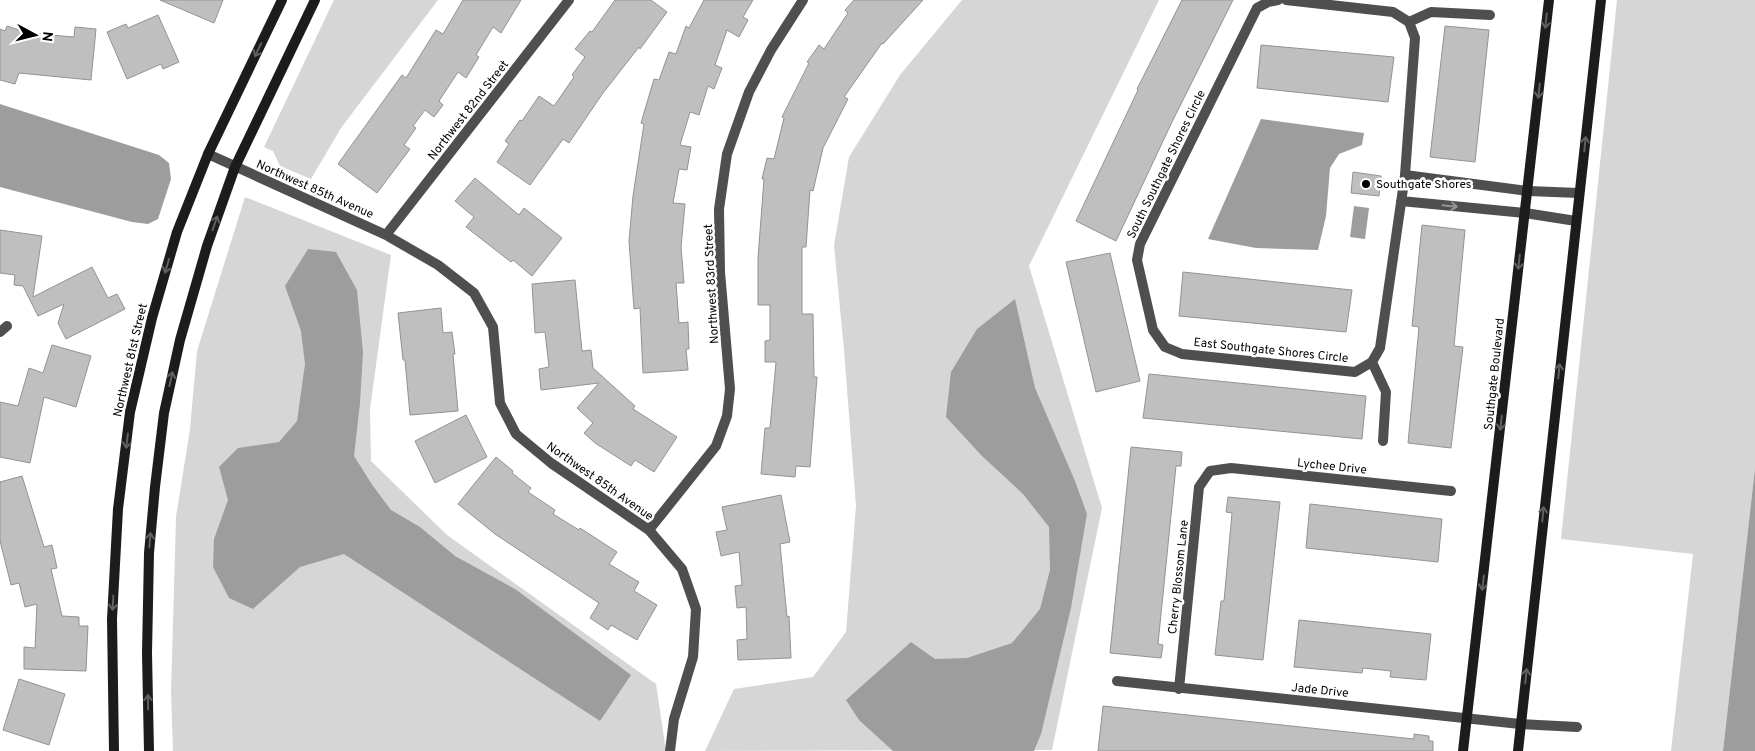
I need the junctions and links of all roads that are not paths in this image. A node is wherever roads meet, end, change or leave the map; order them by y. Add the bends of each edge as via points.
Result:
1 (282, 0) edge
2 (315, 0) edge
3 (569, 0) edge
4 (802, 0) edge
5 (1278, 0) edge
6 (1286, 0) edge
7 (1549, 0) edge
8 (1600, 0) edge
9 (1490, 15) dead end
10 (1410, 22) junction
11 (208, 154) junction
12 (235, 166) junction
13 (1405, 174) junction
14 (1528, 191) junction
15 (1579, 193) junction
16 (1402, 201) junction
17 (1525, 214) junction
18 (1576, 221) junction
19 (386, 235) junction
20 (1166, 347) joint
21 (1372, 362) junction
22 (1383, 441) dead end
23 (1210, 471) joint
24 (1451, 491) dead end
25 (649, 530) junction
26 (1117, 681) dead end
27 (1179, 689) junction
28 (1466, 718) junction
29 (1520, 724) junction
30 (1577, 727) dead end
31 (114, 751) edge
32 (149, 751) edge
33 (670, 751) edge
34 (1463, 751) edge
35 (1518, 751) edge

1 -> 11 street, Northwest 81st Street
2 - 12 street
3 - 19 street, Northwest 82nd Street
4 - 25 street, Northwest 83rd Street via 750,92 727,154 719,209 720,272 730,389 727,416 716,446
5 - 20 street, South Southgate Shores Circle via 1257,8 1140,244 1137,260 1153,330
6 - 10 street via 1393,12
7 -> 14 street, Southgate Boulevard
15 -> 8 street
9 - 10 street via 1431,12
10 - 13 street via 1415,38
11 - 12 street, Northwest 85th Avenue
11 -> 31 street, Northwest 81st Street via 177,232 130,412 118,509 112,619
12 - 19 street, Northwest 85th Avenue
32 -> 12 street via 149,553 164,413 180,340 207,246
13 - 14 street
13 - 16 street
14 - 15 street
14 - 17 street, Southgate Boulevard
15 - 18 street
16 -> 17 street
16 - 21 street via 1380,348
17 - 18 street
17 -> 28 street, Southgate Boulevard
29 -> 18 street
19 - 25 street, Northwest 85th Avenue via 438,265 474,293 493,328 500,403 516,434 551,464
20 - 21 street, East Southgate Shores Circle via 1182,354 1355,372
21 - 22 street via 1386,392
23 - 24 street, Lychee Drive via 1231,468
23 - 27 street, Cherry Blossom Lane via 1200,487
25 - 33 street, Northwest 85th Avenue via 682,569 696,609 693,657 674,719
26 - 27 street, Jade Drive
27 - 28 street, Jade Drive
28 - 29 street, Jade Drive
28 - 34 street, Southgate Boulevard
29 - 30 street, Jade Drive
29 - 35 street

